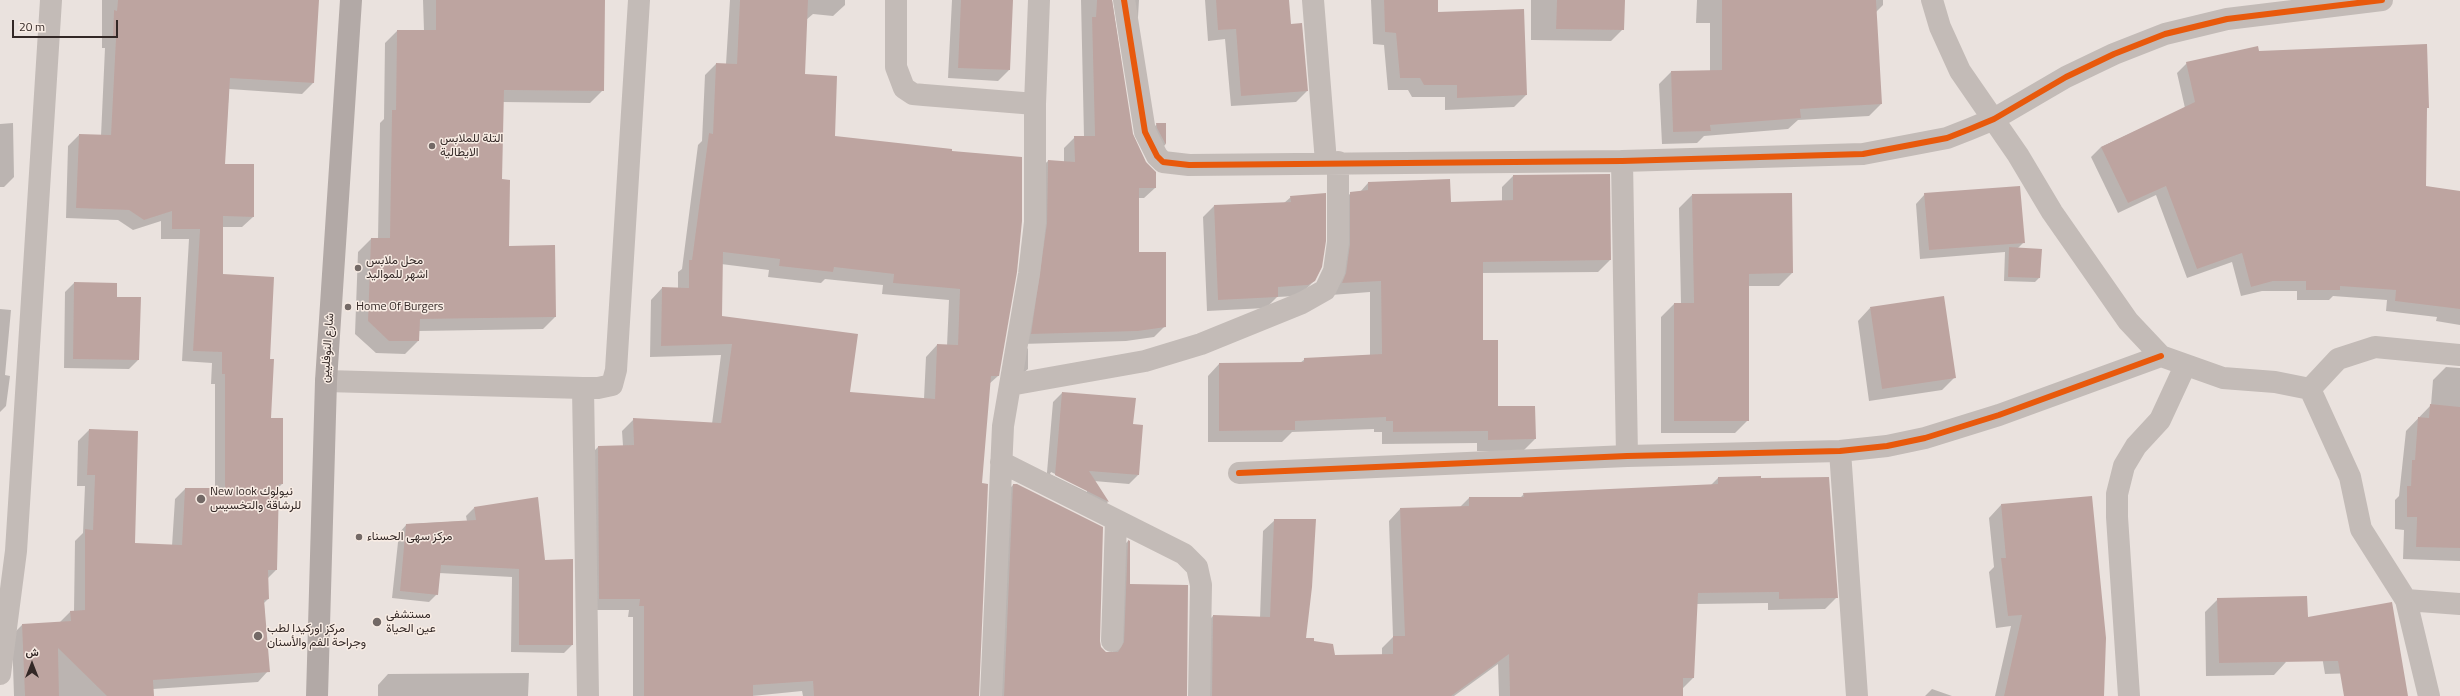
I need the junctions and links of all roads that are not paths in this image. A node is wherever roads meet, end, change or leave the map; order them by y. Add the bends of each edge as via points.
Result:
1 (51, 0) edge
2 (351, 0) edge
3 (639, 0) edge
4 (896, 0) edge
5 (1039, 0) edge
6 (1124, 0) edge
7 (1313, 0) edge
8 (1932, 0) edge
9 (2382, 0) edge
10 (1035, 104) junction
11 (1994, 119) junction
12 (1622, 161) junction
13 (1332, 162) junction
14 (2460, 355) edge
15 (2160, 356) junction
16 (2185, 366) junction
17 (326, 381) junction
18 (1010, 385) junction
19 (583, 388) junction
20 (2310, 389) junction
21 (1840, 451) junction
22 (1627, 456) junction
23 (1001, 462) junction
24 (1239, 473) dead end
25 (1116, 521) junction
26 (8, 550) edge
27 (2406, 600) junction
28 (2460, 604) edge
29 (1112, 641) dead end
30 (0, 674) edge
31 (317, 696) edge
32 (588, 696) edge
33 (991, 696) edge
34 (1198, 696) edge
35 (1857, 696) edge
36 (2129, 696) edge
37 (2429, 696) edge

1 - 26 street
2 - 17 main road, شارع النوفليين
3 - 19 street via 615,381 605,387
4 - 10 street via 896,67 904,88 913,94 924,96
5 - 10 street
6 - 13 street via 1145,132 1157,156 1163,162 1189,165
7 - 13 street
8 - 11 street via 1940,27 1960,71
9 - 11 street via 2227,19 2166,34 2114,54 2066,77
10 - 18 street via 1035,222
11 - 12 street via 1947,138 1863,154
11 - 15 street via 2052,212 2128,321
12 - 13 street
12 - 22 street
13 - 18 street via 1338,242 1334,272 1325,290 1302,303 1201,344 1145,361
14 - 20 street via 2375,347 2338,359
15 - 16 street
15 - 21 street via 1958,429 1887,446
16 - 20 street via 2223,378 2275,382
16 - 36 street via 2160,420 2136,446 2124,466 2118,494 2117,517
17 - 19 street
17 - 31 main road, شارع النوفليين
18 - 23 street
19 - 32 street
20 - 27 street via 2350,477 2361,529
21 - 22 street
21 - 35 street
22 - 24 street
23 - 25 street
23 - 33 street
25 - 29 street
25 - 34 street via 1184,554 1197,567 1201,585
26 - 30 street
27 - 28 street
27 - 37 street

